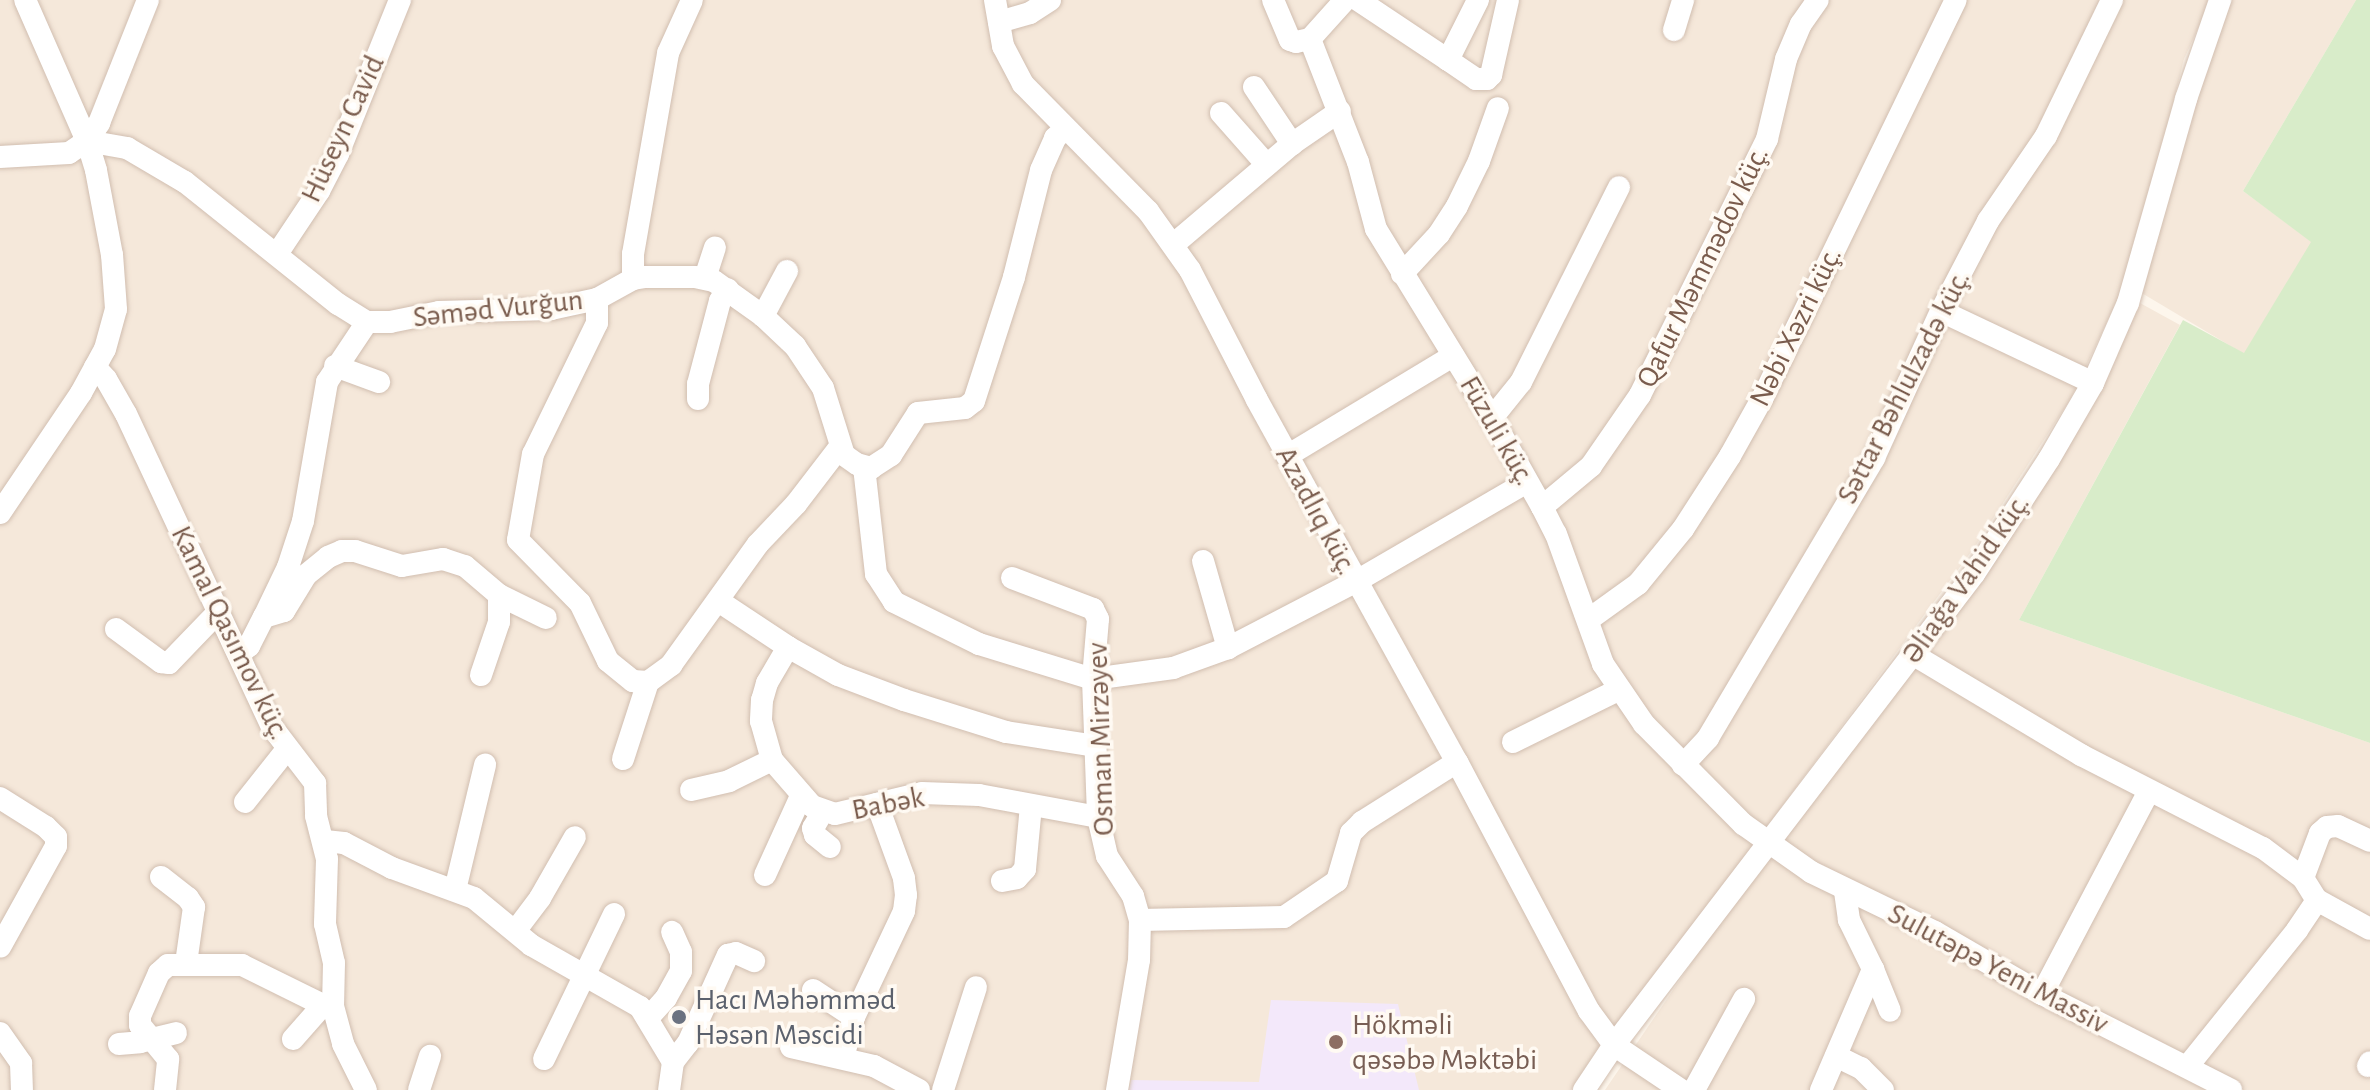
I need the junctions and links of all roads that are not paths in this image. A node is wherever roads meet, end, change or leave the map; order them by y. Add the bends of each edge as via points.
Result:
1 (25, 0) edge
2 (148, 0) edge
3 (400, 0) edge
4 (692, 0) edge
5 (1050, 0) edge
6 (1273, 0) edge
7 (1345, 0) edge
8 (1358, 0) edge
9 (1478, 0) edge
10 (1508, 0) edge
11 (1683, 0) edge
12 (1818, 0) edge
13 (1956, 0) edge
14 (2112, 0) edge
15 (2220, 0) edge
16 (997, 11) edge
17 (1674, 30) dead end
18 (1310, 39) junction
19 (1448, 60) junction
20 (1254, 87) dead end
21 (1498, 108) dead end
22 (1340, 111) junction
23 (1221, 113) dead end
24 (1065, 129) junction
25 (87, 141) junction
26 (1292, 144) junction
27 (0, 157) edge
28 (1267, 165) junction
29 (1619, 187) dead end
30 (1174, 244) junction
31 (715, 248) dead end
32 (277, 254) junction
33 (787, 271) dead end
34 (1402, 274) junction
35 (705, 278) junction
36 (633, 279) junction
37 (728, 289) junction
38 (597, 299) junction
39 (1941, 311) junction
40 (763, 316) junction
41 (367, 322) junction
42 (1453, 356) junction
43 (335, 366) junction
44 (95, 367) junction
45 (379, 382) dead end
46 (2093, 383) junction
47 (698, 399) dead end
48 (1492, 418) junction
49 (839, 448) junction
50 (1287, 456) junction
51 (864, 467) junction
52 (1527, 482) junction
53 (1542, 507) junction
54 (0, 513) edge
55 (1203, 561) dead end
56 (297, 571) junction
57 (1012, 578) dead end
58 (1355, 582) junction
59 (499, 595) junction
60 (720, 602) junction
61 (218, 612) junction
62 (546, 618) dead end
63 (1588, 620) junction
64 (116, 629) dead end
65 (788, 647) junction
66 (1228, 648) junction
67 (239, 654) junction
68 (1914, 655) junction
69 (481, 675) dead end
70 (1093, 679) junction
71 (648, 682) junction
72 (1618, 690) junction
73 (1513, 742) dead end
74 (1095, 746) junction
75 (287, 749) junction
76 (623, 759) dead end
77 (772, 760) junction
78 (1457, 762) junction
79 (485, 765) dead end
80 (1683, 765) junction
81 (691, 790) dead end
82 (2149, 791) junction
83 (801, 796) junction
84 (0, 798) edge
85 (245, 802) dead end
86 (877, 804) junction
87 (1031, 805) junction
88 (823, 811) junction
89 (1098, 817) junction
90 (575, 837) dead end
91 (325, 841) junction
92 (2370, 841) edge
93 (1768, 843) junction
94 (830, 847) dead end
95 (765, 875) dead end
96 (161, 877) dead end
97 (2303, 878) junction
98 (1002, 881) dead end
99 (455, 890) junction
100 (1845, 890) junction
101 (2317, 900) junction
102 (614, 914) dead end
103 (1140, 920) junction
104 (2370, 929) edge
105 (516, 930) junction
106 (672, 932) dead end
107 (0, 947) edge
108 (754, 961) dead end
109 (186, 963) junction
110 (1873, 969) junction
111 (585, 974) junction
112 (976, 987) dead end
113 (813, 990) dead end
114 (2042, 994) junction
115 (1744, 999) dead end
116 (328, 1006) junction
117 (1890, 1011) dead end
118 (649, 1017) junction
119 (854, 1017) junction
120 (0, 1033) edge
121 (176, 1033) dead end
122 (152, 1039) junction
123 (293, 1039) dead end
124 (119, 1044) dead end
125 (1614, 1045) junction
126 (791, 1047) dead end
127 (430, 1056) dead end
128 (1836, 1056) junction
129 (843, 1058) junction
130 (544, 1059) dead end
131 (673, 1062) junction
132 (2187, 1067) junction
133 (22, 1090) edge
134 (165, 1090) edge
135 (366, 1090) edge
136 (419, 1090) edge
137 (669, 1090) edge
138 (919, 1090) edge
139 (943, 1090) edge
140 (1117, 1090) edge
141 (1584, 1090) edge
142 (1681, 1090) edge
143 (1694, 1090) edge
144 (1821, 1090) edge
145 (1883, 1090) edge
146 (2231, 1090) edge

1 - 25 street
2 - 25 street
3 - 32 street, Hüseyn Cavid via 338,154
4 - 36 street via 668,53
5 - 16 street via 1030,13
6 - 18 street via 1290,40
7 - 18 street
8 - 19 street
9 - 19 street
10 - 19 street via 1487,79 1476,79
11 - 17 street
12 - 53 street, Qafur Məmmədov küç. via 1786,59 1767,139 1640,395 1591,466
13 - 63 street, Nəbi Xəzri küç. via 1730,456 1683,529 1638,584
14 - 39 street, Səttar Bəhlulzadə küç. via 2046,136 1994,211
15 - 46 street, Əliağa Vahid küç. via 2128,303
16 - 24 street, Azadlıq küç. via 1011,65
18 - 22 street, Füzuli küç.
20 - 26 street
21 - 34 street via 1457,206
22 - 26 street
22 - 34 street, Füzuli küç. via 1376,229
23 - 28 street
24 - 30 street, Azadlıq küç. via 1125,186
24 - 51 street via 1055,138 1041,170 974,401 965,408 918,413 885,462
25 - 27 street via 69,153
25 - 32 street via 114,143 145,157
25 - 44 street via 116,284 113,326
26 - 28 street
28 - 30 street
29 - 48 street via 1521,382
30 - 50 street, Azadlıq küç.
31 - 35 street
32 - 41 street
33 - 40 street
34 - 42 street, Füzuli küç.
35 - 36 street, Səməd Vurğun
35 - 37 street, Səməd Vurğun
36 - 38 street, Səməd Vurğun
37 - 40 street, Səməd Vurğun
37 - 47 street via 720,301
38 - 41 street, Səməd Vurğun via 551,309 439,312
38 - 71 street via 597,323 533,454 518,540 580,603 608,661 633,681
39 - 46 street
39 - 80 street, Səttar Bəhlulzadə küç. via 1874,458 1708,738
40 - 49 street, Səməd Vurğun via 816,374
41 - 43 street
42 - 48 street, Füzuli küç.
42 - 50 street
43 - 45 street
43 - 56 street via 323,396
44 - 54 street
44 - 61 street, Kamal Qasımov küç. via 116,394
46 - 68 street, Əliağa Vahid küç. via 2013,519
48 - 52 street, Füzuli küç.
49 - 51 street
49 - 60 street via 758,544
50 - 58 street, Azadlıq küç.
51 - 70 street via 876,574 894,602 979,644
52 - 53 street, Füzuli küç.
52 - 58 street
53 - 63 street, Füzuli küç.
55 - 66 street
56 - 59 street via 342,551 402,566 443,559 465,566
56 - 67 street via 284,611 264,617
57 - 70 street, Osman Mirzəyev via 1093,609 1098,619
58 - 66 street
58 - 78 street, Azadlıq küç.
59 - 62 street
59 - 69 street via 501,611
60 - 65 street
60 - 71 street via 671,665
61 - 64 street via 169,663
61 - 67 street, Kamal Qasımov küç.
63 - 72 street, Füzuli küç.
65 - 74 street via 838,675 942,713 1006,732
65 - 77 street, Babək via 762,700 761,721
66 - 70 street via 1173,668
67 - 75 street, Kamal Qasımov küç.
68 - 82 street
68 - 93 street, Əliağa Vahid küç.
70 - 74 street, Osman Mirzəyev
71 - 76 street
72 - 73 street
72 - 80 street, Füzuli küç.
74 - 89 street, Osman Mirzəyev
75 - 85 street
75 - 91 street, Kamal Qasımov küç. via 315,783 316,816
77 - 81 street via 729,781
77 - 83 street, Babək
78 - 103 street via 1362,822 1351,833 1337,881 1284,917
78 - 125 street, Azadlıq küç. via 1589,1011
79 - 99 street
80 - 93 street, Füzuli küç.
82 - 97 street via 2263,848
82 - 114 street
83 - 88 street, Babək
83 - 95 street
84 - 107 street via 56,837 56,846
86 - 87 street, Babək via 922,793 979,795
86 - 88 street, Babək via 854,812
86 - 119 street via 906,895 904,911
87 - 89 street, Babək
87 - 98 street via 1025,869 1017,878
88 - 94 street via 813,828
89 - 103 street, Osman Mirzəyev via 1107,856 1133,896
90 - 105 street
91 - 99 street via 344,843 392,868
91 - 116 street, Kamal Qasımov küç. via 325,924 334,963
92 - 97 street via 2338,826 2327,827
93 - 100 street, Sulutəpə Yeni Massiv
93 - 125 street, Əliağa Vahid küç.
96 - 109 street via 194,907
97 - 101 street
99 - 105 street
100 - 110 street via 1849,920
100 - 114 street, Sulutəpə Yeni Massiv via 1935,932
101 - 104 street
101 - 132 street
102 - 111 street
103 - 140 street, Osman Mirzəyev via 1139,960
105 - 111 street via 531,945
106 - 118 street via 681,952 681,971
108 - 131 street via 728,955 688,1043
109 - 116 street via 242,965
109 - 122 street via 168,965 159,973 140,1016 140,1025
110 - 117 street
110 - 128 street
111 - 118 street
111 - 130 street
112 - 139 street
113 - 119 street
114 - 132 street, Sulutəpə Yeni Massiv
115 - 143 street
116 - 123 street
116 - 135 street, Kamal Qasımov küç.
118 - 131 street
119 - 129 street
120 - 133 street via 21,1063
121 - 122 street
122 - 124 street
122 - 134 street via 168,1059
125 - 141 street, Əliağa Vahid küç.
125 - 142 street, Azadlıq küç.
126 - 129 street
127 - 136 street
128 - 144 street
128 - 145 street via 1861,1068
129 - 138 street via 874,1066
131 - 137 street
132 - 146 street, Sulutəpə Yeni Massiv

